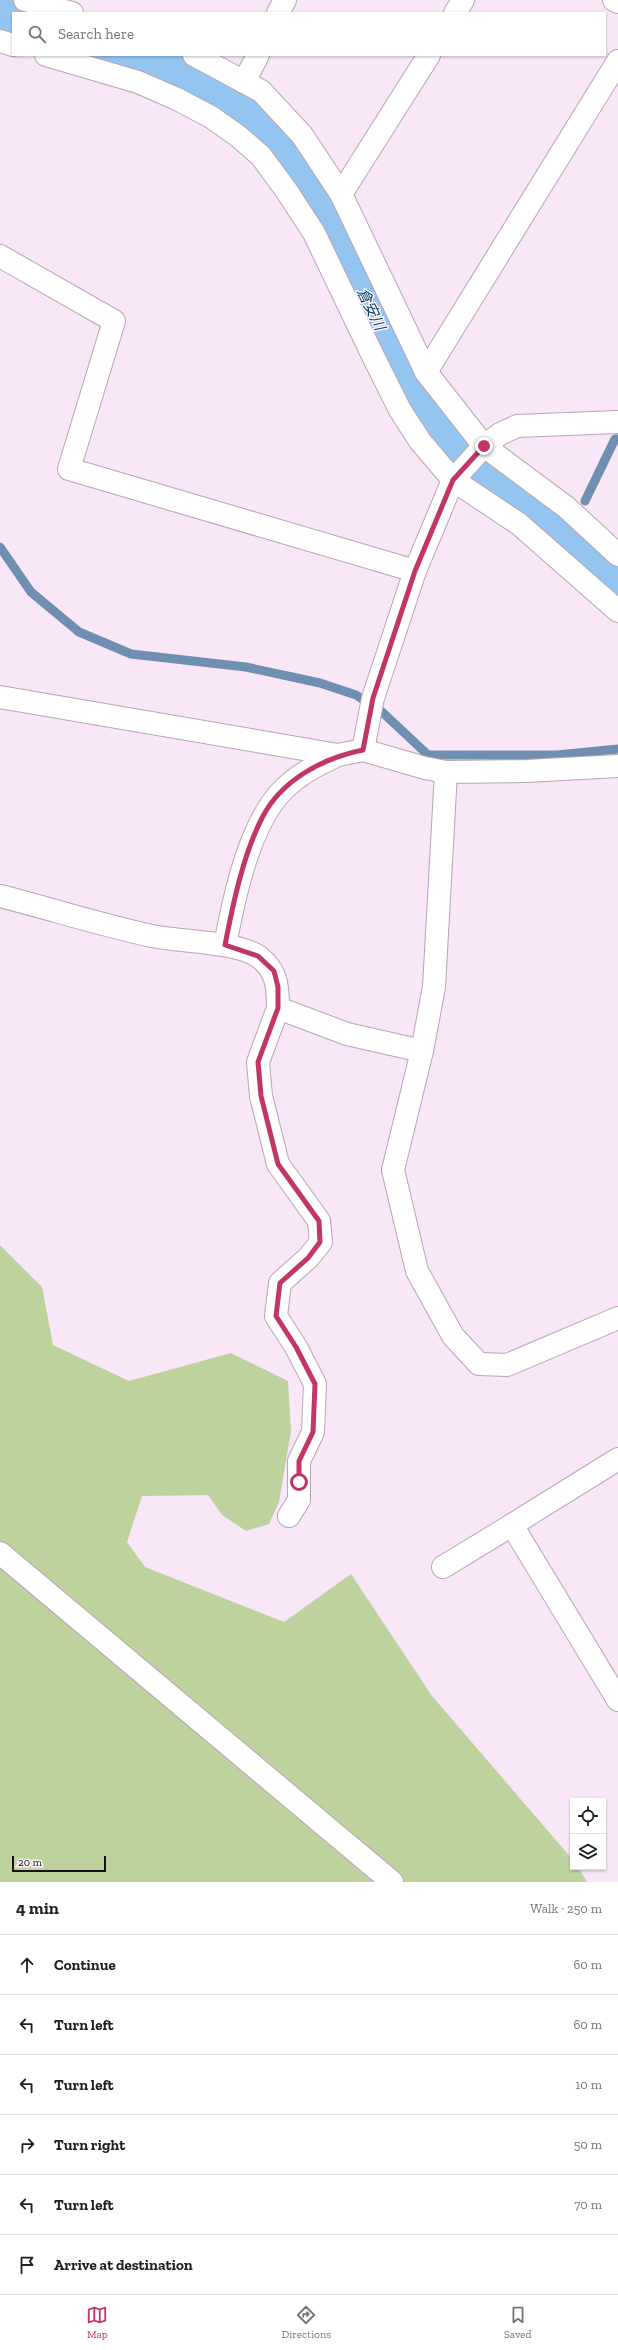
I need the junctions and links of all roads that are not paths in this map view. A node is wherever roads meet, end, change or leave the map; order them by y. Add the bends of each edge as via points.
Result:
1 (285, 0) edge
2 (463, 0) edge
3 (614, 0) edge
4 (33, 1) edge
5 (618, 2) edge
6 (69, 12) edge
7 (279, 12) edge
8 (456, 12) edge
9 (0, 41) edge
10 (12, 45) edge
11 (54, 56) edge
12 (196, 56) edge
13 (257, 56) edge
14 (428, 56) edge
15 (92, 61) edge
16 (618, 61) edge
17 (244, 82) junction
18 (341, 194) junction
19 (0, 256) edge
20 (426, 372) junction
21 (618, 422) edge
22 (482, 448) junction
23 (457, 476) junction
24 (618, 554) edge
25 (415, 571) junction
26 (618, 611) edge
27 (0, 697) edge
28 (363, 750) junction
29 (338, 755) junction
30 (618, 766) edge
31 (446, 772) junction
32 (0, 896) edge
33 (225, 945) junction
34 (278, 1008) junction
35 (422, 1050) junction
36 (618, 1318) edge
37 (618, 1459) edge
38 (289, 1516) dead end
39 (512, 1525) junction
40 (0, 1554) edge
41 (443, 1567) dead end
42 (618, 1700) edge
43 (392, 1882) edge

1 - 7 street
2 - 8 street
3 - 5 street
4 - 6 street
9 - 10 street
11 - 15 street
12 - 17 street
13 - 17 street
14 - 18 street
15 - 23 street via 211,117 261,156 314,233 400,410 420,441
16 - 20 street
17 - 18 street via 260,91 302,136
18 - 20 street
19 - 25 street via 114,321 68,469
20 - 22 street
21 - 22 street via 517,426 500,434
22 - 23 street
22 - 24 street via 566,507
23 - 25 street
23 - 26 street via 519,524
25 - 28 street via 372,705
27 - 29 street
28 - 29 street
28 - 31 street
29 - 33 street via 312,768 284,789 262,817 233,905
30 - 31 street
31 - 35 street via 434,987
32 - 33 street via 153,936
33 - 34 street via 258,956 274,971 278,987
34 - 35 street via 347,1034
34 - 38 street via 258,1062 261,1096 278,1164 319,1221 320,1242 308,1258 280,1283 276,1316 315,1384 313,1432 299,1461 300,1500
35 - 36 street via 393,1170 416,1272 453,1336 479,1364 507,1365
37 - 39 street
39 - 41 street
39 - 42 street
40 - 43 street

